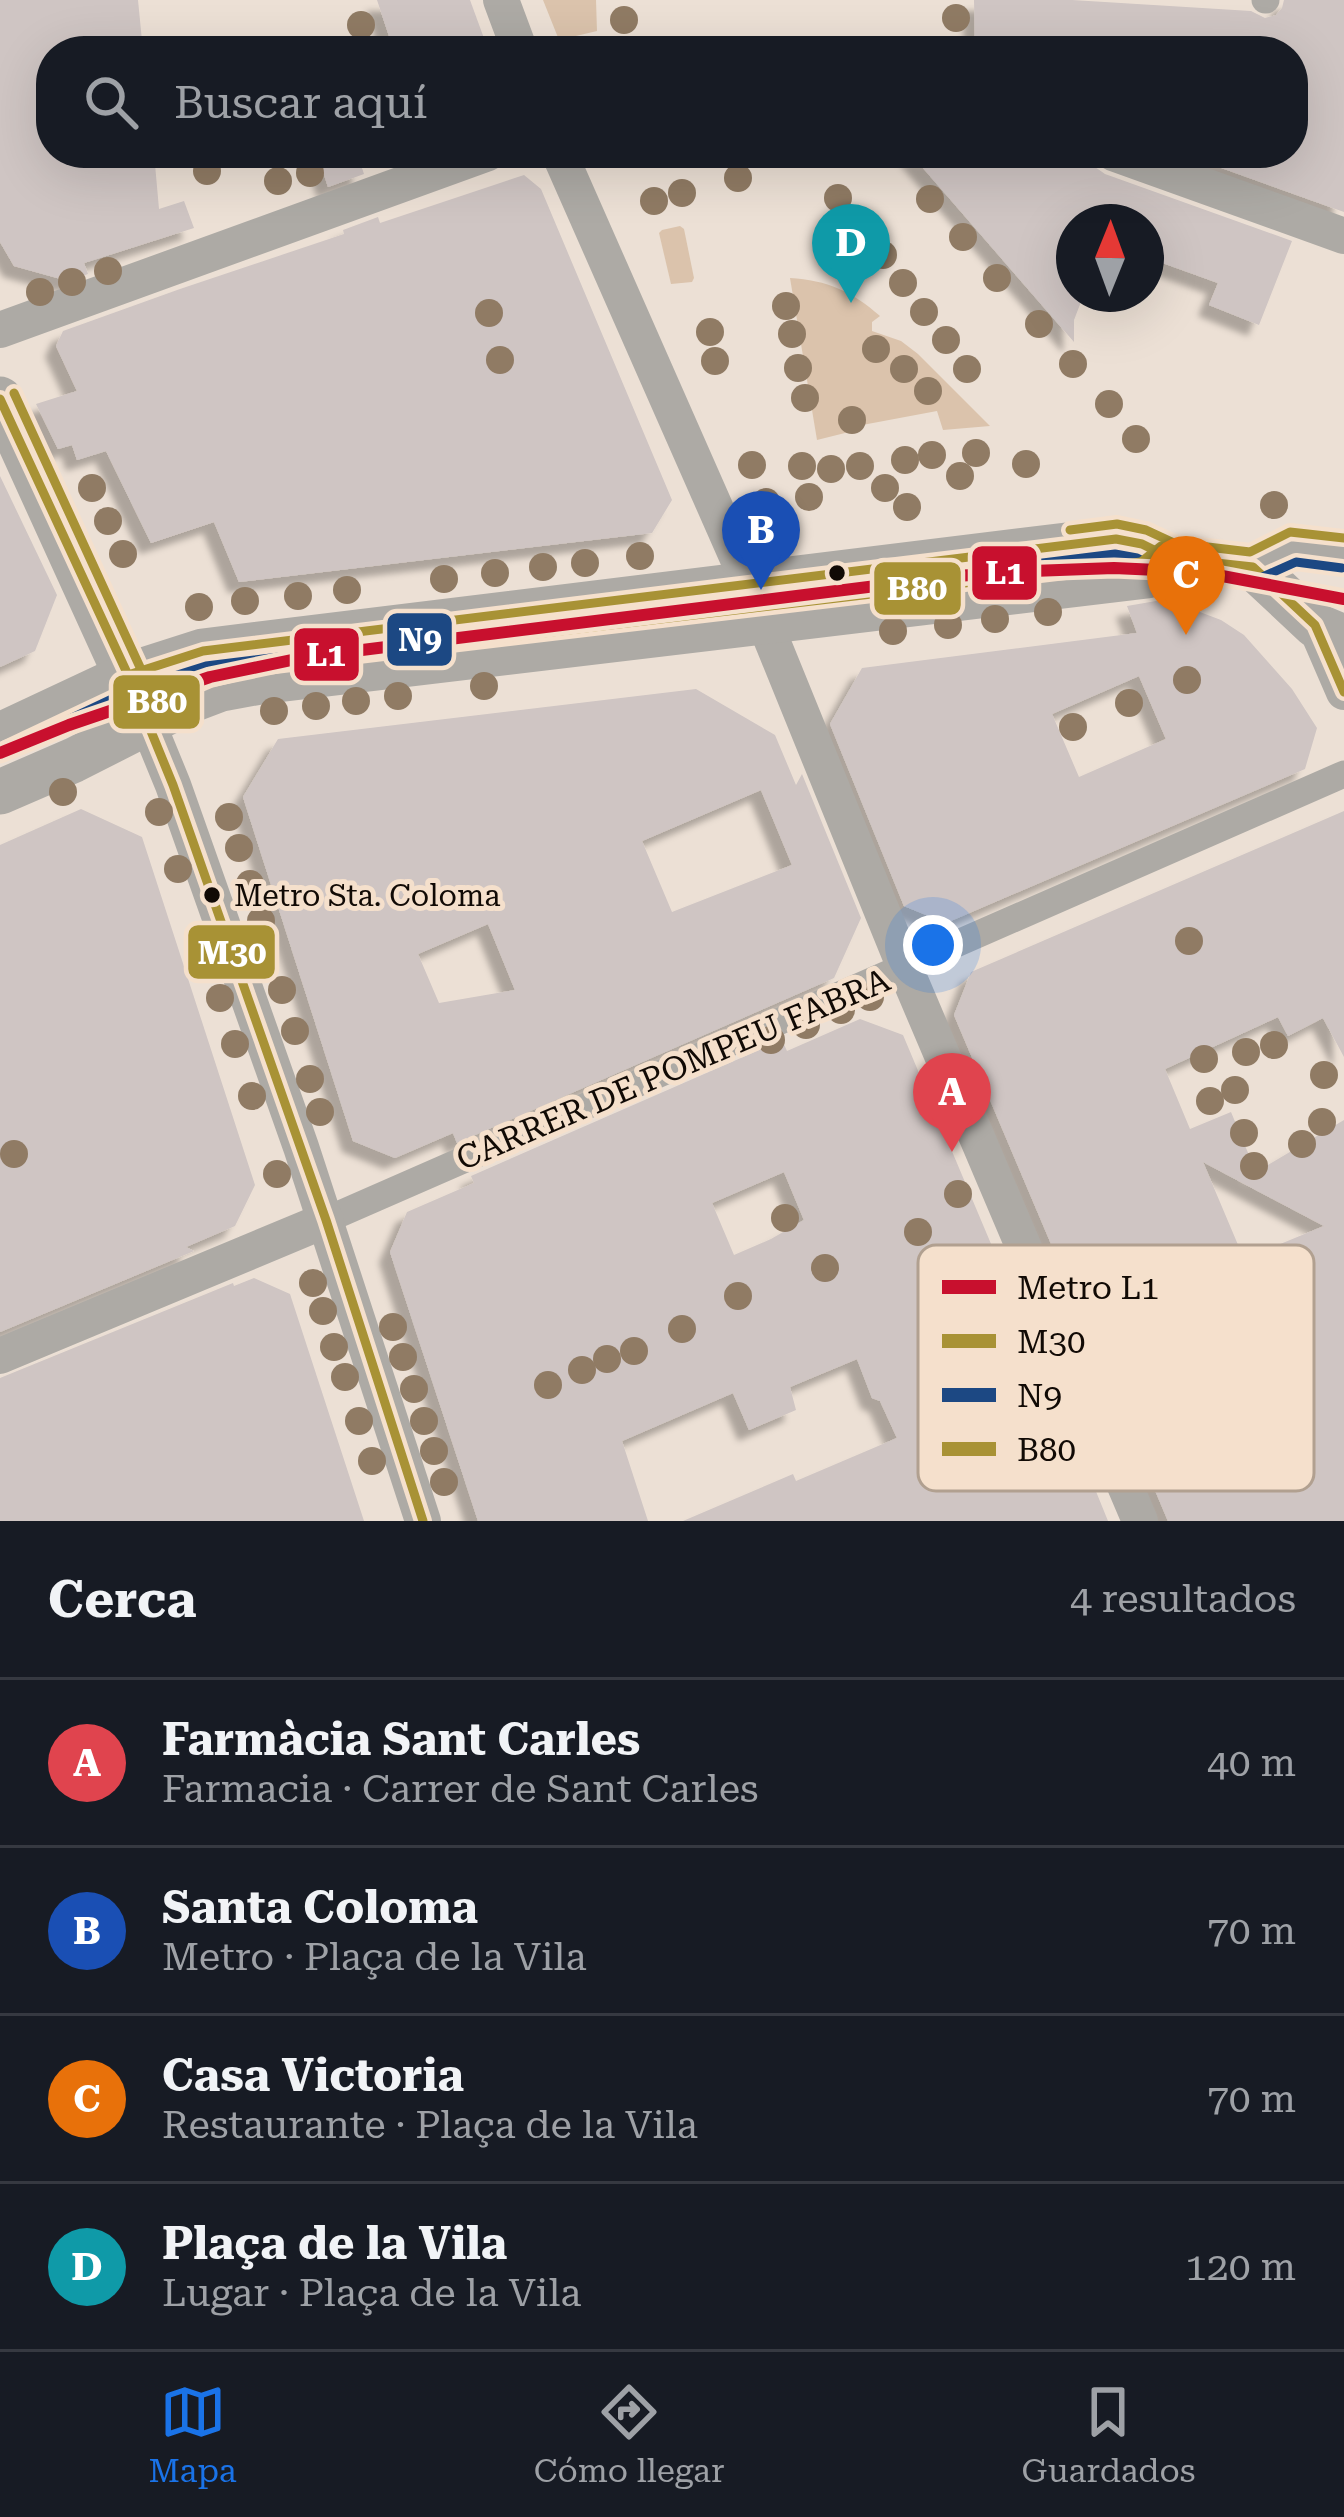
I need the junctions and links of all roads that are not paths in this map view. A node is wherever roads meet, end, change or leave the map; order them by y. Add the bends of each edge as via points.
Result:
1 (501, 0) edge
2 (514, 36) edge
3 (447, 168) edge
4 (566, 168) edge
5 (1155, 168) edge
6 (1344, 236) edge
7 (0, 330) edge
8 (0, 399) edge
9 (1344, 554) edge
10 (1253, 566) junction
11 (1344, 572) edge
12 (756, 603) junction
13 (1334, 632) edge
14 (1344, 692) edge
15 (138, 700) junction
16 (0, 735) edge
17 (1344, 774) edge
18 (0, 792) edge
19 (905, 968) junction
20 (326, 1220) junction
21 (1023, 1245) edge
22 (0, 1356) edge
23 (1127, 1491) edge
24 (423, 1521) edge
25 (1140, 1521) edge

1 - 2 street
3 - 7 street
4 - 12 street
5 - 6 street
8 - 15 street
9 - 10 street via 1293,547
10 - 12 street via 1169,558 1116,539
10 - 13 street
11 - 13 street via 1334,590
12 - 15 street via 203,651
12 - 19 street
13 - 14 street
15 - 16 street
15 - 18 street via 74,760
15 - 20 street
17 - 19 street, CARRER DE POMPEU FABRA
19 - 20 street, CARRER DE POMPEU FABRA
19 - 21 street
20 - 22 street, CARRER DE POMPEU FABRA
20 - 24 street
23 - 25 street

